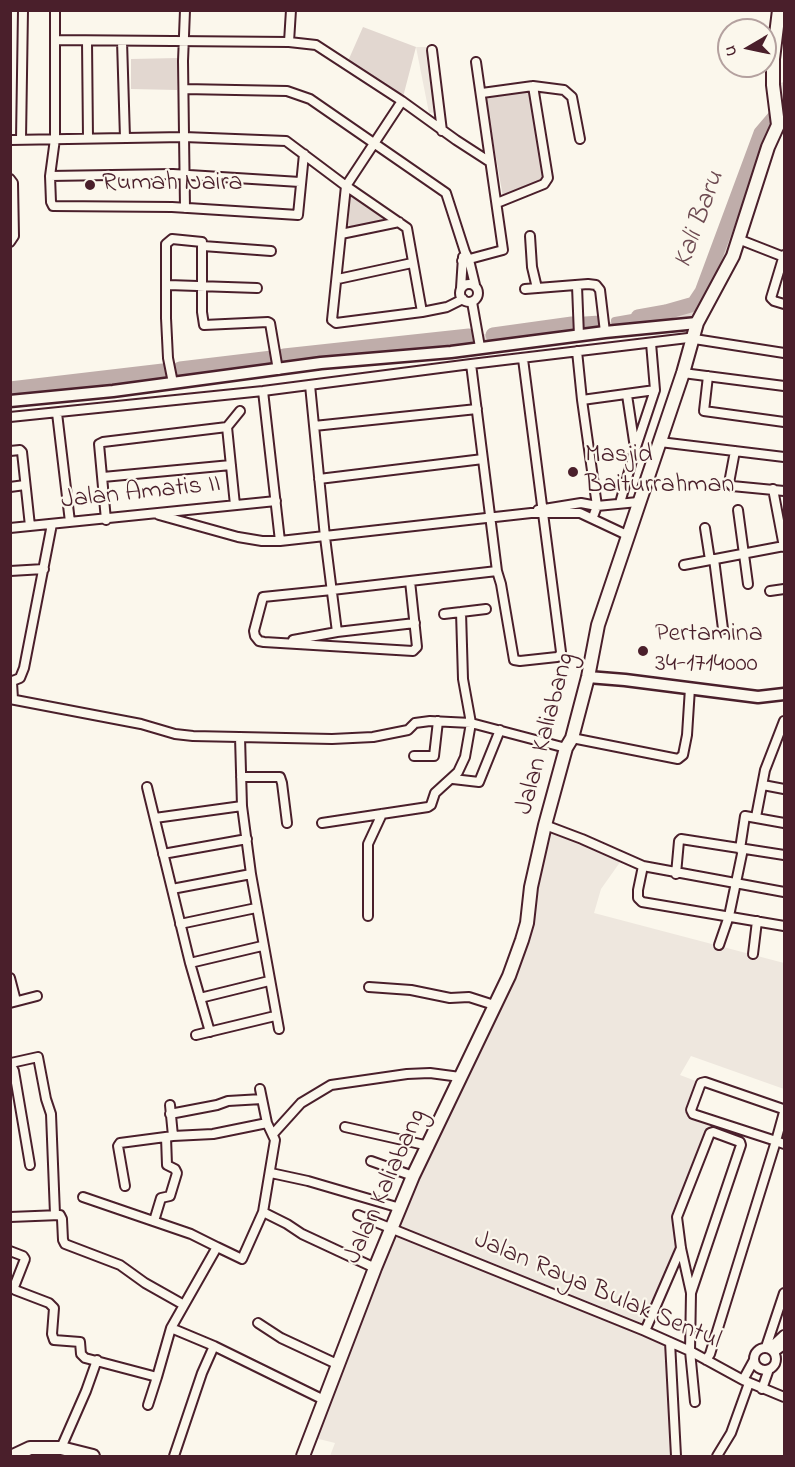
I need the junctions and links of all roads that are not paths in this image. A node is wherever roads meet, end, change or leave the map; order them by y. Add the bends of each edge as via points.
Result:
1 (23, 10) edge
2 (55, 10) edge
3 (185, 10) edge
4 (291, 10) edge
5 (779, 10) edge
6 (781, 27) edge
7 (56, 40) junction
8 (87, 41) junction
9 (122, 41) junction
10 (184, 41) junction
11 (289, 42) junction
12 (432, 50) dead end
13 (476, 62) dead end
14 (533, 86) junction
15 (777, 86) edge
16 (184, 89) junction
17 (482, 93) junction
18 (402, 101) junction
19 (780, 122) edge
20 (442, 131) junction
21 (184, 137) junction
22 (88, 138) junction
23 (125, 138) junction
24 (21, 139) junction
25 (55, 139) junction
26 (580, 139) dead end
27 (10, 140) edge
28 (373, 144) junction
29 (304, 154) junction
30 (490, 162) junction
31 (184, 175) junction
32 (50, 176) junction
33 (10, 179) edge
34 (300, 182) junction
35 (346, 186) junction
36 (496, 203) junction
37 (185, 208) junction
38 (11, 210) edge
39 (399, 222) junction
40 (341, 234) junction
41 (530, 236) dead end
42 (738, 239) junction
43 (10, 242) edge
44 (203, 246) junction
45 (271, 250) dead end
46 (784, 256) edge
47 (465, 258) junction
48 (412, 263) junction
49 (338, 279) junction
50 (168, 285) junction
51 (475, 285) junction
52 (203, 286) junction
53 (577, 286) junction
54 (257, 288) dead end
55 (461, 288) junction
56 (537, 288) junction
57 (525, 289) dead end
58 (468, 301) junction
59 (784, 304) edge
60 (422, 312) junction
61 (697, 323) junction
62 (605, 329) junction
63 (579, 334) junction
64 (694, 339) junction
65 (651, 343) junction
66 (479, 344) junction
67 (577, 351) junction
68 (784, 353) edge
69 (523, 359) junction
70 (471, 364) junction
71 (278, 367) junction
72 (683, 373) junction
73 (708, 376) junction
74 (172, 380) junction
75 (310, 385) junction
76 (784, 386) edge
77 (655, 390) junction
78 (263, 391) junction
79 (627, 395) junction
80 (582, 400) junction
81 (10, 401) edge
82 (477, 409) junction
83 (240, 411) dead end
84 (57, 413) junction
85 (10, 417) edge
86 (784, 422) edge
87 (314, 426) junction
88 (227, 427) junction
89 (660, 442) junction
90 (635, 450) junction
91 (10, 451) edge
92 (735, 452) junction
93 (784, 457) edge
94 (483, 459) junction
95 (231, 465) junction
96 (103, 477) junction
97 (319, 479) junction
98 (25, 485) junction
99 (10, 487) edge
100 (773, 489) junction
101 (784, 491) edge
102 (276, 501) junction
103 (638, 502) junction
104 (620, 503) junction
105 (235, 505) junction
106 (597, 506) junction
107 (738, 510) dead end
108 (542, 511) junction
109 (155, 514) junction
110 (491, 516) junction
111 (593, 517) junction
112 (106, 520) junction
113 (70, 522) junction
114 (52, 524) junction
115 (30, 526) junction
116 (10, 528) edge
117 (705, 528) dead end
118 (629, 536) junction
119 (325, 537) junction
120 (280, 541) junction
121 (784, 547) edge
122 (744, 555) junction
123 (712, 560) junction
124 (684, 565) dead end
125 (44, 569) junction
126 (497, 571) junction
127 (10, 572) edge
128 (410, 581) junction
129 (748, 584) dead end
130 (784, 589) edge
131 (332, 590) junction
132 (770, 591) dead end
133 (486, 609) dead end
134 (461, 612) junction
135 (444, 614) dead end
136 (415, 623) junction
137 (723, 629) dead end
138 (337, 632) junction
139 (292, 642) junction
140 (588, 677) junction
141 (11, 682) edge
142 (690, 688) junction
143 (784, 694) edge
144 (12, 699) edge
145 (438, 721) junction
146 (784, 721) edge
147 (471, 723) junction
148 (500, 730) junction
149 (240, 737) junction
150 (569, 743) junction
151 (414, 756) dead end
152 (241, 777) junction
153 (453, 779) junction
154 (763, 785) junction
155 (147, 787) dead end
156 (784, 789) edge
157 (242, 806) junction
158 (382, 814) junction
159 (756, 817) junction
160 (155, 818) junction
161 (287, 823) dead end
162 (322, 823) dead end
163 (784, 823) edge
164 (545, 825) junction
165 (247, 839) junction
166 (741, 849) junction
167 (163, 854) junction
168 (784, 855) edge
169 (643, 866) junction
170 (251, 874) junction
171 (676, 874) junction
172 (736, 884) junction
173 (172, 889) junction
174 (784, 892) edge
175 (256, 908) junction
176 (368, 916) dead end
177 (729, 916) junction
178 (757, 921) junction
179 (180, 924) junction
180 (784, 926) edge
181 (719, 945) dead end
182 (262, 946) junction
183 (753, 954) dead end
184 (190, 963) junction
185 (10, 978) edge
186 (269, 981) junction
187 (369, 987) dead end
188 (37, 996) dead end
189 (200, 998) junction
190 (13, 1002) edge
191 (494, 1005) junction
192 (275, 1016) junction
193 (279, 1029) dead end
194 (210, 1032) junction
195 (196, 1035) dead end
196 (11, 1063) edge
197 (460, 1077) junction
198 (13, 1085) edge
199 (260, 1089) dead end
200 (262, 1099) junction
201 (267, 1123) junction
202 (345, 1126) dead end
203 (273, 1134) junction
204 (170, 1136) junction
205 (776, 1141) junction
206 (784, 1144) edge
207 (429, 1146) junction
208 (371, 1161) dead end
209 (30, 1165) dead end
210 (271, 1173) junction
211 (413, 1176) junction
212 (125, 1186) dead end
213 (83, 1197) dead end
214 (400, 1208) junction
215 (263, 1212) junction
216 (55, 1214) junction
217 (358, 1215) dead end
218 (10, 1217) edge
219 (154, 1221) junction
220 (392, 1228) junction
221 (217, 1248) junction
222 (681, 1248) junction
223 (10, 1251) edge
224 (375, 1268) junction
225 (14, 1278) edge
226 (691, 1293) junction
227 (784, 1293) edge
228 (184, 1305) junction
229 (258, 1323) dead end
230 (171, 1328) junction
231 (645, 1331) junction
232 (784, 1335) edge
233 (670, 1342) junction
234 (784, 1345) edge
235 (214, 1346) junction
236 (770, 1349) junction
237 (690, 1351) junction
238 (97, 1360) junction
239 (706, 1360) junction
240 (754, 1360) junction
241 (339, 1365) junction
242 (769, 1369) junction
243 (157, 1377) junction
244 (746, 1382) junction
245 (762, 1389) junction
246 (784, 1397) edge
247 (324, 1400) junction
248 (695, 1402) dead end
249 (148, 1405) dead end
250 (61, 1448) junction
251 (13, 1456) edge
252 (93, 1456) edge
253 (174, 1456) edge
254 (303, 1456) edge
255 (676, 1456) edge
256 (717, 1456) edge

1 - 24 street
2 - 7 street
3 - 10 street
4 - 11 street
5 - 6 main road, Jalan Kaliabang
6 - 15 main road, Jalan Kaliabang
7 - 8 street
7 - 25 street
8 - 9 street
8 - 22 street
9 - 10 street
9 - 23 street
10 - 11 street
10 - 16 street
11 - 18 street via 321,47
12 - 20 street
13 - 17 street
14 - 17 street
14 - 26 street via 569,93
14 - 36 street via 548,178 544,184
15 - 19 main road, Jalan Kaliabang
16 - 21 street
16 - 28 street via 295,93 310,99
17 - 30 street
18 - 20 street
18 - 28 street
19 - 42 main road, Jalan Kaliabang
20 - 30 street
21 - 23 street
21 - 29 street via 286,141
21 - 31 street
22 - 23 street
22 - 25 street
24 - 25 street
24 - 27 street
25 - 32 street
28 - 35 street
28 - 47 street via 446,193
29 - 34 street
29 - 35 street
30 - 36 street
31 - 32 street
31 - 34 street
31 - 37 street
32 - 37 street via 51,202 55,206
33 - 38 street
34 - 37 street via 298,215
35 - 39 street
35 - 40 street
36 - 47 street via 503,250
38 - 43 street via 14,236
39 - 40 street
39 - 48 street via 407,228
40 - 49 street
41 - 56 street
42 - 46 street
42 - 61 main road, Jalan Kaliabang
44 - 45 street
44 - 50 street via 201,241 167,242
44 - 52 street
46 - 59 street via 771,298
47 - 51 street
47 - 55 street
48 - 49 street
48 - 60 street
49 - 60 street via 333,323
50 - 52 street
50 - 74 street via 168,358
51 - 55 street via 469,283
51 - 58 street via 478,296
52 - 54 street
52 - 71 street via 204,325 270,323
53 - 56 street
53 - 62 street via 596,285 600,290
53 - 63 street
55 - 58 street via 460,294
56 - 57 street
58 - 60 street
58 - 66 street
61 - 62 street
61 - 64 main road, Jalan Kaliabang
62 - 63 street
63 - 66 street
64 - 65 street
64 - 68 street
64 - 72 main road, Jalan Kaliabang
65 - 67 street
65 - 77 street
66 - 71 street via 451,352
67 - 69 street
67 - 80 street
69 - 70 street
69 - 108 street
70 - 75 street
70 - 82 street
71 - 74 street
72 - 73 street
72 - 89 main road, Jalan Kaliabang
73 - 76 street
73 - 86 street via 704,411
74 - 81 street
75 - 78 street
75 - 87 street
77 - 79 street
77 - 90 street
78 - 84 street
78 - 102 street
79 - 80 street
79 - 90 street
80 - 106 street
82 - 87 street
82 - 94 street
83 - 88 street
84 - 85 street
84 - 113 street
87 - 97 street
88 - 95 street
88 - 96 street via 103,442 99,448
89 - 92 street
89 - 103 main road, Jalan Kaliabang
90 - 104 street
91 - 98 street via 22,452
92 - 93 street
92 - 100 street via 730,485
94 - 97 street
94 - 110 street
95 - 96 street
95 - 105 street
96 - 112 street
97 - 119 street
98 - 99 street
98 - 115 street
100 - 101 street
100 - 121 street
102 - 105 street, Jalan Amatis II
102 - 120 street
103 - 104 street
103 - 118 main road, Jalan Kaliabang
104 - 106 street
105 - 109 street, Jalan Amatis II
106 - 108 street via 580,503
106 - 111 street
107 - 122 street
108 - 110 street
108 - 111 street
108 - 126 street via 560,656 514,660
109 - 112 street, Jalan Amatis II
109 - 120 street via 238,537
110 - 119 street
110 - 126 street
111 - 118 street
112 - 113 street, Jalan Amatis II
113 - 114 street, Jalan Amatis II
114 - 115 street, Jalan Amatis II
114 - 125 street
115 - 116 street, Jalan Amatis II
117 - 123 street
118 - 140 main road, Jalan Kaliabang via 598,625
119 - 120 street
119 - 131 street
121 - 122 street
122 - 123 street
122 - 129 street
123 - 124 street
123 - 137 street
125 - 127 street
125 - 141 street via 23,674
126 - 128 street
128 - 131 street
128 - 136 street
130 - 132 street
131 - 138 street
131 - 139 street via 263,597 255,636 264,642
133 - 134 street
134 - 135 street
134 - 147 street via 464,679
136 - 138 street
136 - 139 street via 417,647 413,651
138 - 139 street
140 - 142 street
140 - 150 main road, Jalan Kaliabang
141 - 144 street
142 - 143 street via 758,697
142 - 150 street via 687,735 678,759
144 - 149 street via 175,734
145 - 147 street
145 - 149 street via 419,722 408,730 373,737
145 - 151 street via 434,756
146 - 154 street
147 - 148 street
147 - 153 street via 464,760
148 - 150 street
148 - 153 street via 479,782
149 - 152 street
150 - 164 main road, Jalan Kaliabang
152 - 157 street
152 - 161 street via 279,777
153 - 158 street via 435,793 428,807
154 - 156 street
154 - 159 street
155 - 160 street
157 - 160 street
157 - 165 street
158 - 162 street
158 - 176 street via 368,844
159 - 163 street
159 - 166 street via 745,816
160 - 167 street
164 - 169 street
164 - 191 main road, Jalan Kaliabang via 527,923
165 - 167 street
165 - 170 street
166 - 168 street
166 - 171 street via 681,839
166 - 172 street
167 - 173 street
169 - 171 street
169 - 177 street via 638,890 642,902
170 - 173 street
170 - 175 street
171 - 172 street
172 - 174 street
172 - 177 street
173 - 179 street
175 - 179 street
175 - 182 street
177 - 178 street
177 - 181 street
178 - 180 street
178 - 183 street
179 - 184 street
182 - 184 street
182 - 186 street
184 - 189 street
185 - 190 street
186 - 189 street
186 - 192 street
187 - 191 street via 469,997
188 - 190 street
189 - 194 street
191 - 197 main road, Jalan Kaliabang
192 - 193 street
192 - 194 street
194 - 195 street
196 - 198 street
196 - 216 street via 38,1057 51,1114
197 - 203 street via 407,1074 331,1085 301,1103
197 - 207 main road, Jalan Kaliabang
198 - 209 street
199 - 200 street
200 - 201 street
200 - 204 street via 170,1110
201 - 203 street
201 - 204 street via 213,1134
202 - 207 street
203 - 210 street
204 - 212 street via 119,1143
204 - 219 street via 167,1165 177,1173 170,1196 161,1198
205 - 205 street via 783,1109 701,1083 693,1114
205 - 206 street
205 - 239 street
207 - 211 main road, Jalan Kaliabang
208 - 211 street
210 - 214 street
210 - 215 street
211 - 214 main road, Jalan Kaliabang
213 - 219 street
214 - 220 main road, Jalan Kaliabang
215 - 221 street via 242,1259
215 - 224 street
216 - 218 street
216 - 228 street via 62,1219 65,1244 120,1265
217 - 220 street, Jalan Raya Bulak Sentul
219 - 221 street
220 - 224 main road, Jalan Kaliabang
220 - 231 street, Jalan Raya Bulak Sentul
221 - 228 street
222 - 226 street
222 - 226 street via 677,1217 710,1133 740,1142
222 - 231 street
223 - 225 street via 25,1257
224 - 241 main road, Jalan Kaliabang
225 - 238 street via 15,1290 54,1308 54,1340 80,1342 81,1354
226 - 237 street
227 - 236 street
228 - 230 street
229 - 241 street
230 - 235 street
230 - 243 street
231 - 233 street, Jalan Raya Bulak Sentul
232 - 236 street
233 - 237 street, Jalan Raya Bulak Sentul
233 - 255 street
234 - 236 street
235 - 247 street
235 - 253 street
236 - 240 street via 757,1351
236 - 242 street via 776,1362
237 - 239 street, Jalan Raya Bulak Sentul
237 - 248 street
238 - 243 street
238 - 250 street
239 - 244 street, Jalan Raya Bulak Sentul
240 - 242 street via 759,1369
240 - 244 street
241 - 247 main road, Jalan Kaliabang
242 - 245 street
243 - 249 street
244 - 245 street, Jalan Raya Bulak Sentul
244 - 256 street via 731,1432
245 - 246 street, Jalan Raya Bulak Sentul
247 - 254 main road, Jalan Kaliabang
250 - 251 main road via 30,1448
250 - 252 main road

